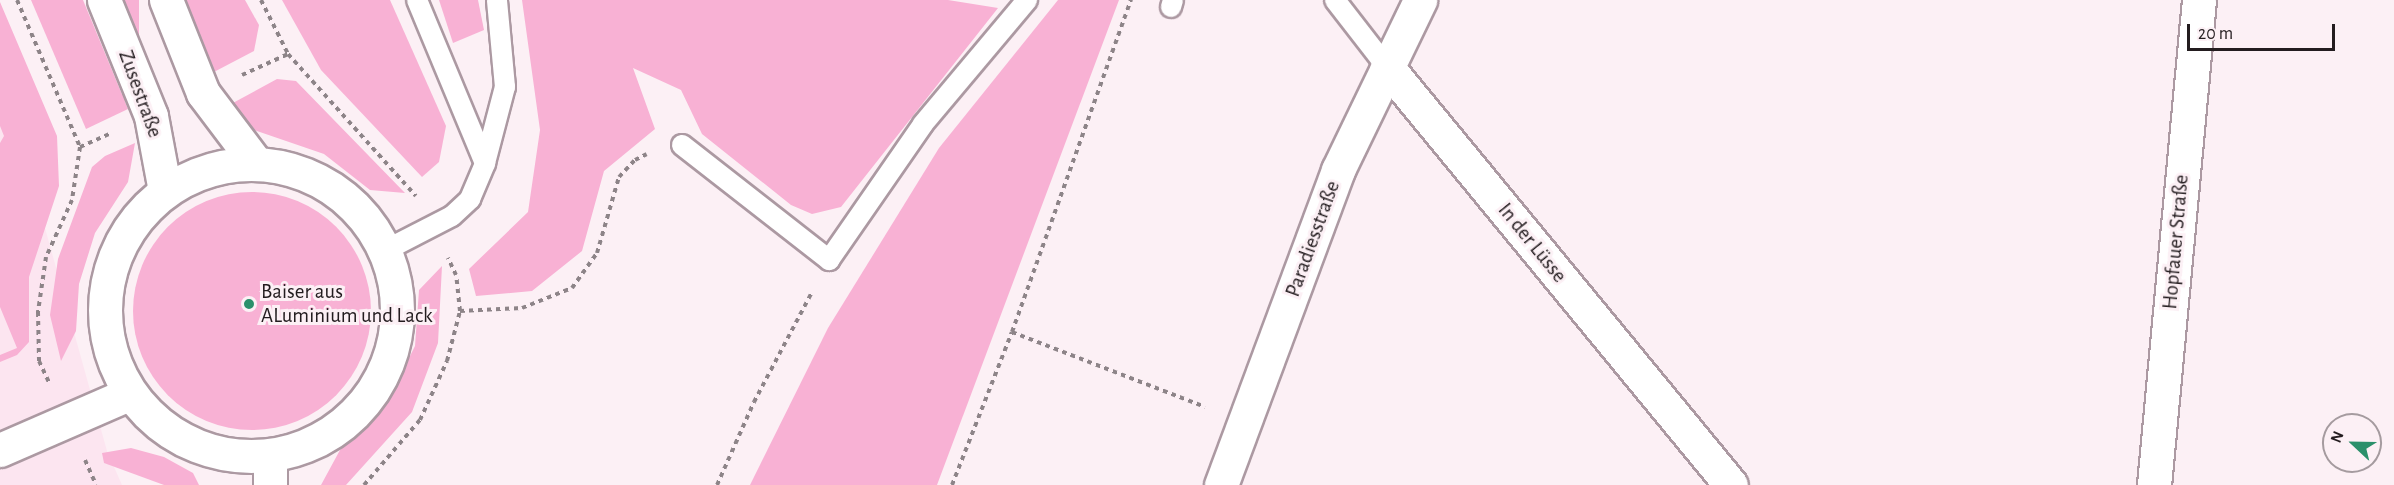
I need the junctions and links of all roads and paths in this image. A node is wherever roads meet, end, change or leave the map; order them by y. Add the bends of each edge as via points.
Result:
1 (17, 0) edge
2 (104, 0) edge
3 (166, 0) edge
4 (417, 0) edge
5 (497, 0) edge
6 (1028, 0) edge
7 (1131, 0) edge
8 (1335, 0) edge
9 (1420, 0) edge
10 (2199, 0) edge
11 (1387, 67) junction
12 (682, 145) joint
13 (256, 163) junction
14 (485, 163) junction
15 (165, 190) junction
16 (386, 250) junction
17 (829, 260) junction
18 (460, 311) dead end
19 (1012, 333) junction
20 (129, 394) junction
21 (68, 423) junction
22 (1244, 423) junction
23 (0, 450) edge
24 (270, 471) edge
25 (96, 485) edge
26 (717, 485) edge
27 (952, 485) edge
28 (1221, 485) edge
29 (1731, 485) edge
30 (2154, 485) edge

1 - 21 path via 80,147 72,200 46,258 38,312 39,361
2 - 15 street, Zusestraße via 151,116
3 - 13 street via 203,93
4 - 14 lane
5 - 14 lane via 505,87
6 - 17 lane via 923,124
7 - 19 path
8 - 11 lane, In der Lüsse
9 - 11 street, Paradiesstraße
10 - 30 street, Hopfauer Straße
11 - 22 street, Paradiesstraße via 1338,170
11 - 29 street, In der Lüsse
12 - 17 lane
12 - 18 path via 659,148 635,160 619,177 597,254 572,288 522,308
13 - 15 street via 208,169
13 - 16 street via 298,170 336,190 367,219
14 - 16 lane via 470,198 452,216
15 - 20 street via 132,222 111,263 103,308 110,353
16 - 24 street via 397,299 393,343 378,385 350,419
17 - 26 path via 753,402
19 - 22 path
19 - 27 path
20 - 21 street
20 - 24 street via 156,424 191,445
21 - 23 street
21 - 25 path
22 - 28 street, Paradiesstraße

